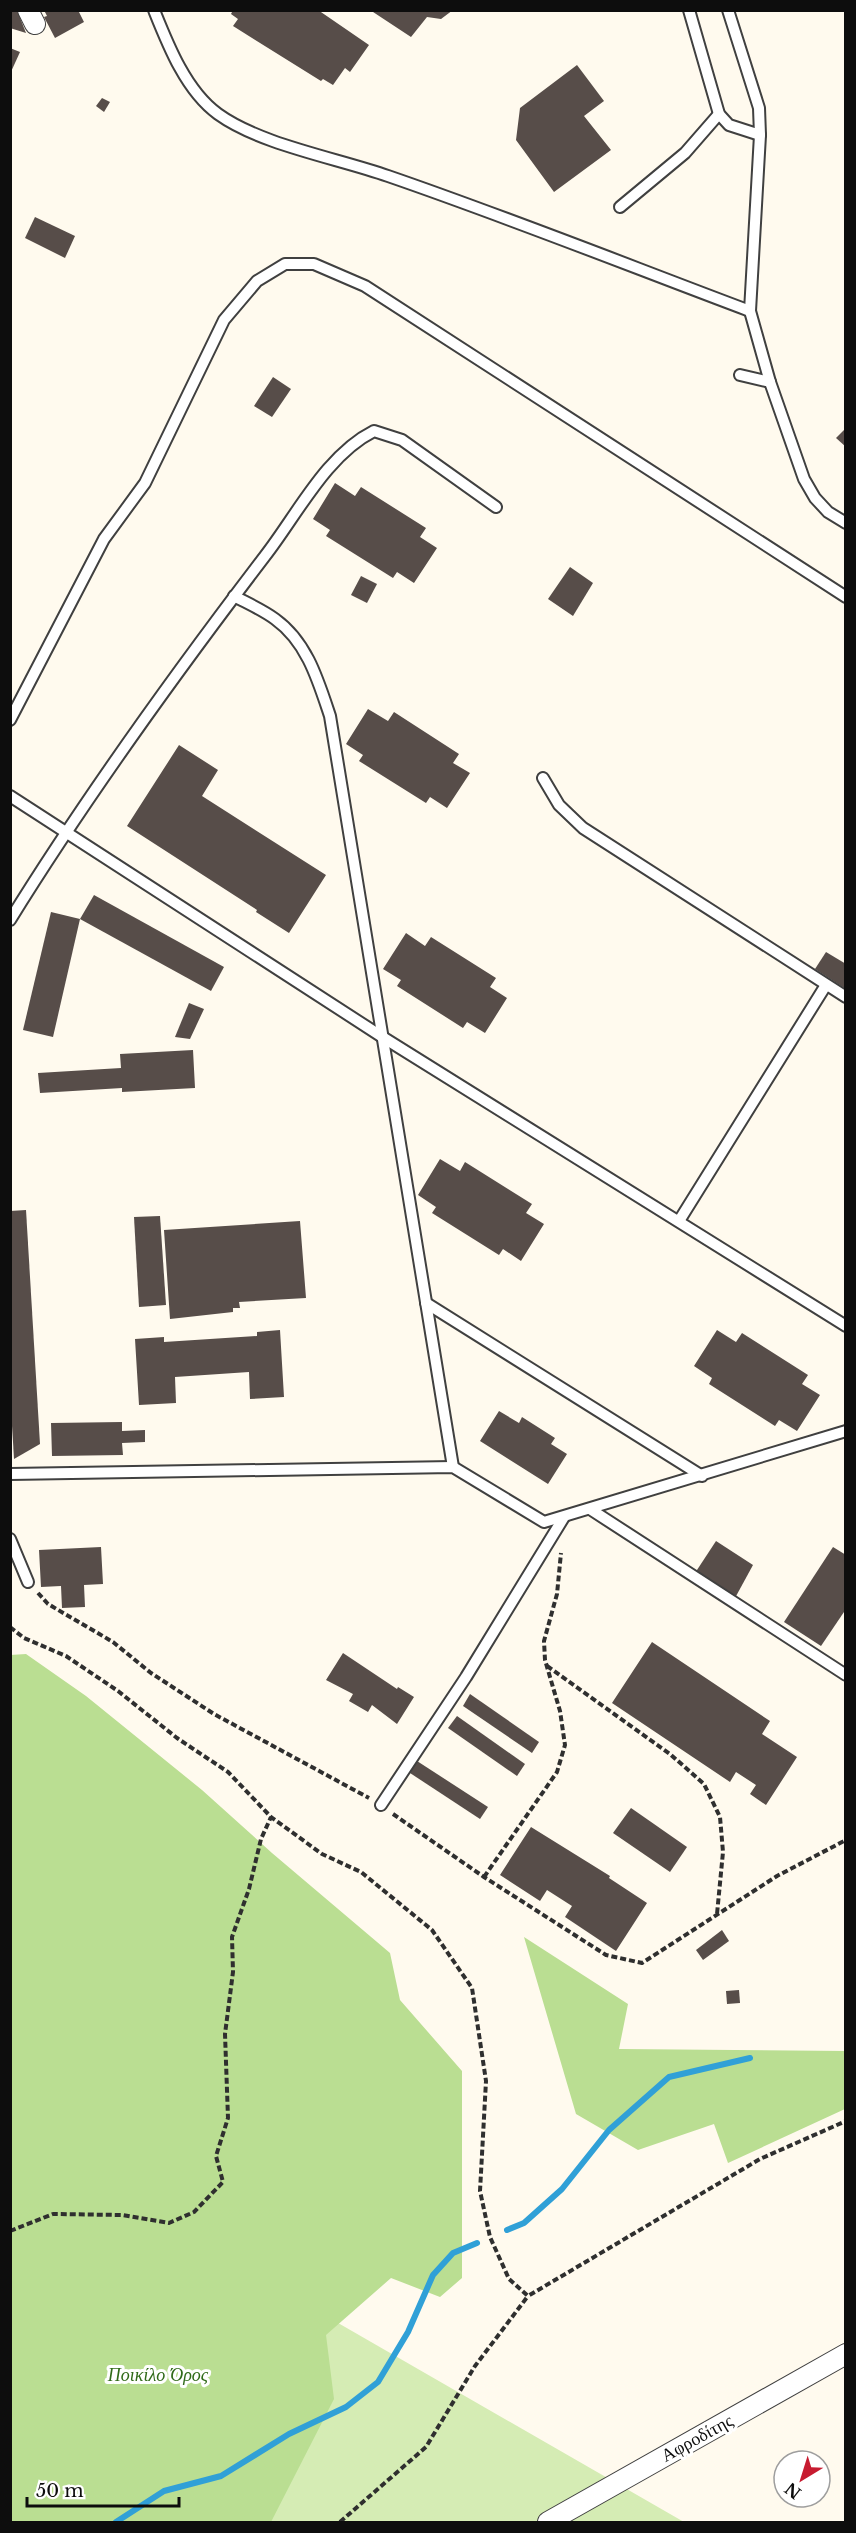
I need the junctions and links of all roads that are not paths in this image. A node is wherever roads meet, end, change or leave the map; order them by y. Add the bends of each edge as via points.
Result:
1 (154, 10) edge
2 (689, 10) edge
3 (728, 10) edge
4 (720, 114) junction
5 (760, 135) junction
6 (620, 207) dead end
7 (750, 311) junction
8 (740, 375) dead end
9 (770, 382) junction
10 (496, 507) dead end
11 (846, 523) edge
12 (234, 596) junction
13 (846, 597) edge
14 (10, 720) edge
15 (543, 778) dead end
16 (10, 796) edge
17 (66, 830) junction
18 (10, 920) edge
19 (826, 985) junction
20 (846, 997) edge
21 (384, 1038) junction
22 (679, 1221) junction
23 (426, 1303) junction
24 (846, 1326) edge
25 (846, 1431) edge
26 (453, 1467) junction
27 (10, 1474) edge
28 (702, 1476) junction
29 (590, 1509) junction
30 (564, 1517) junction
31 (10, 1539) edge
32 (28, 1582) road end
33 (846, 1675) edge
34 (381, 1805) road end
35 (846, 2354) edge
36 (548, 2523) edge

1 - 7 lane via 168,44 196,92 218,114 254,133 387,175
2 - 4 lane
3 - 5 lane via 759,108
4 - 5 lane via 729,125
4 - 6 lane via 685,153
5 - 7 lane
7 - 9 lane
8 - 9 lane
9 - 11 lane via 804,479 828,512
10 - 12 lane via 402,440 374,432 355,441 321,480
12 - 17 lane
12 - 21 lane via 275,619 293,637 312,663 330,716
13 - 14 lane via 365,286 314,264 285,264 256,281 225,320 145,483 104,539
15 - 19 lane via 559,805 583,828
16 - 17 lane
17 - 18 lane
17 - 21 lane
19 - 20 lane
19 - 22 lane
21 - 22 lane
21 - 23 lane
22 - 24 lane
23 - 26 lane
23 - 28 lane
25 - 28 lane
26 - 27 lane
26 - 30 lane via 544,1522
28 - 29 lane
29 - 30 lane
29 - 33 lane
30 - 34 lane via 466,1677
31 - 32 lane
35 - 36 street, Αφροδίτης

